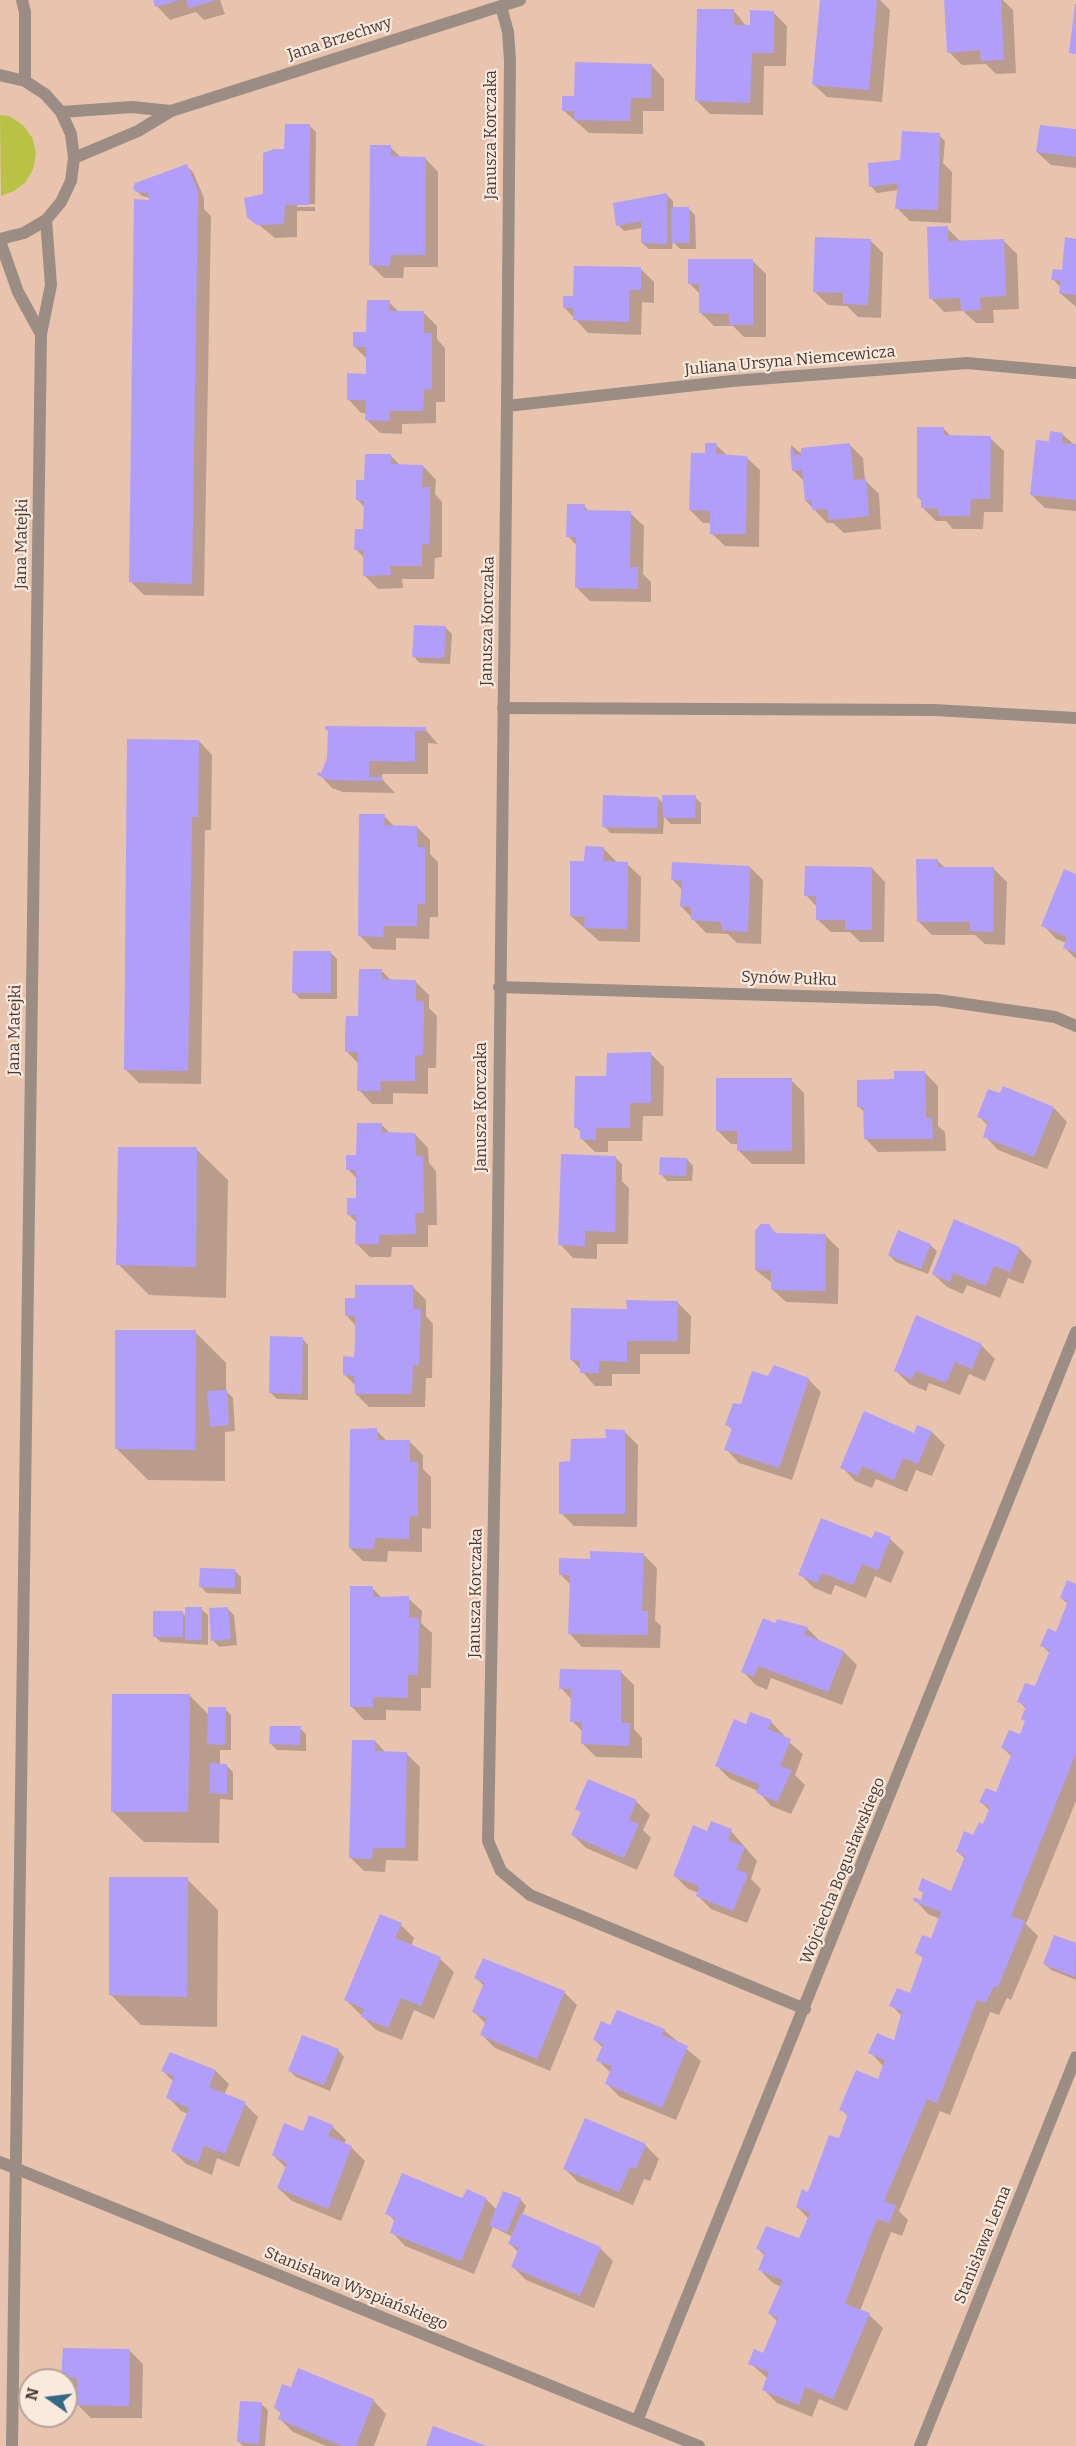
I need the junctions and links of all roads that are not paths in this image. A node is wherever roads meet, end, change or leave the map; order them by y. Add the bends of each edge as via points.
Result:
1 (22, 0) edge
2 (520, 0) edge
3 (501, 6) junction
4 (0, 75) edge
5 (25, 81) junction
6 (171, 111) junction
7 (61, 112) junction
8 (74, 158) junction
9 (46, 220) junction
10 (0, 240) edge
11 (41, 334) junction
12 (1076, 373) edge
13 (507, 406) junction
14 (503, 708) junction
15 (1076, 718) edge
16 (499, 987) junction
17 (1076, 1026) edge
18 (1076, 1332) edge
19 (805, 2008) junction
20 (1076, 2057) edge
21 (0, 2162) edge
22 (15, 2168) junction
23 (637, 2421) junction
24 (12, 2446) edge
25 (699, 2446) edge
26 (920, 2446) edge

1 - 5 street
2 - 3 street, Jana Brzechwy
3 - 6 street, Jana Brzechwy
3 - 13 street, Janusza Korczaka via 510,60
4 - 5 street
5 - 7 street via 45,94
6 - 7 street, Jana Brzechwy via 132,107
6 - 8 street, Jana Brzechwy via 138,131
7 - 8 street via 71,134
8 - 9 street via 71,181
9 - 10 street via 24,233
9 - 11 street, Jana Matejki via 51,285
10 - 11 street, Jana Matejki via 18,292
11 - 22 street, Jana Matejki
12 - 13 street, Juliana Ursyna Niemcewicza via 967,363 732,381
13 - 14 street, Janusza Korczaka
14 - 15 street via 934,710
14 - 16 street, Janusza Korczaka
16 - 17 street, Synów Pułku via 938,1000 1055,1017
16 - 19 street, Janusza Korczaka via 488,1841 501,1871 530,1895
18 - 19 street, Wojciecha Bogusławskiego
19 - 23 street, Wojciecha Bogusławskiego
20 - 26 street, Stanisława Lema
21 - 22 street, Stanisława Wyspiańskiego
22 - 23 street, Stanisława Wyspiańskiego
22 - 24 street, Jana Matejki
23 - 25 street, Stanisława Wyspiańskiego

